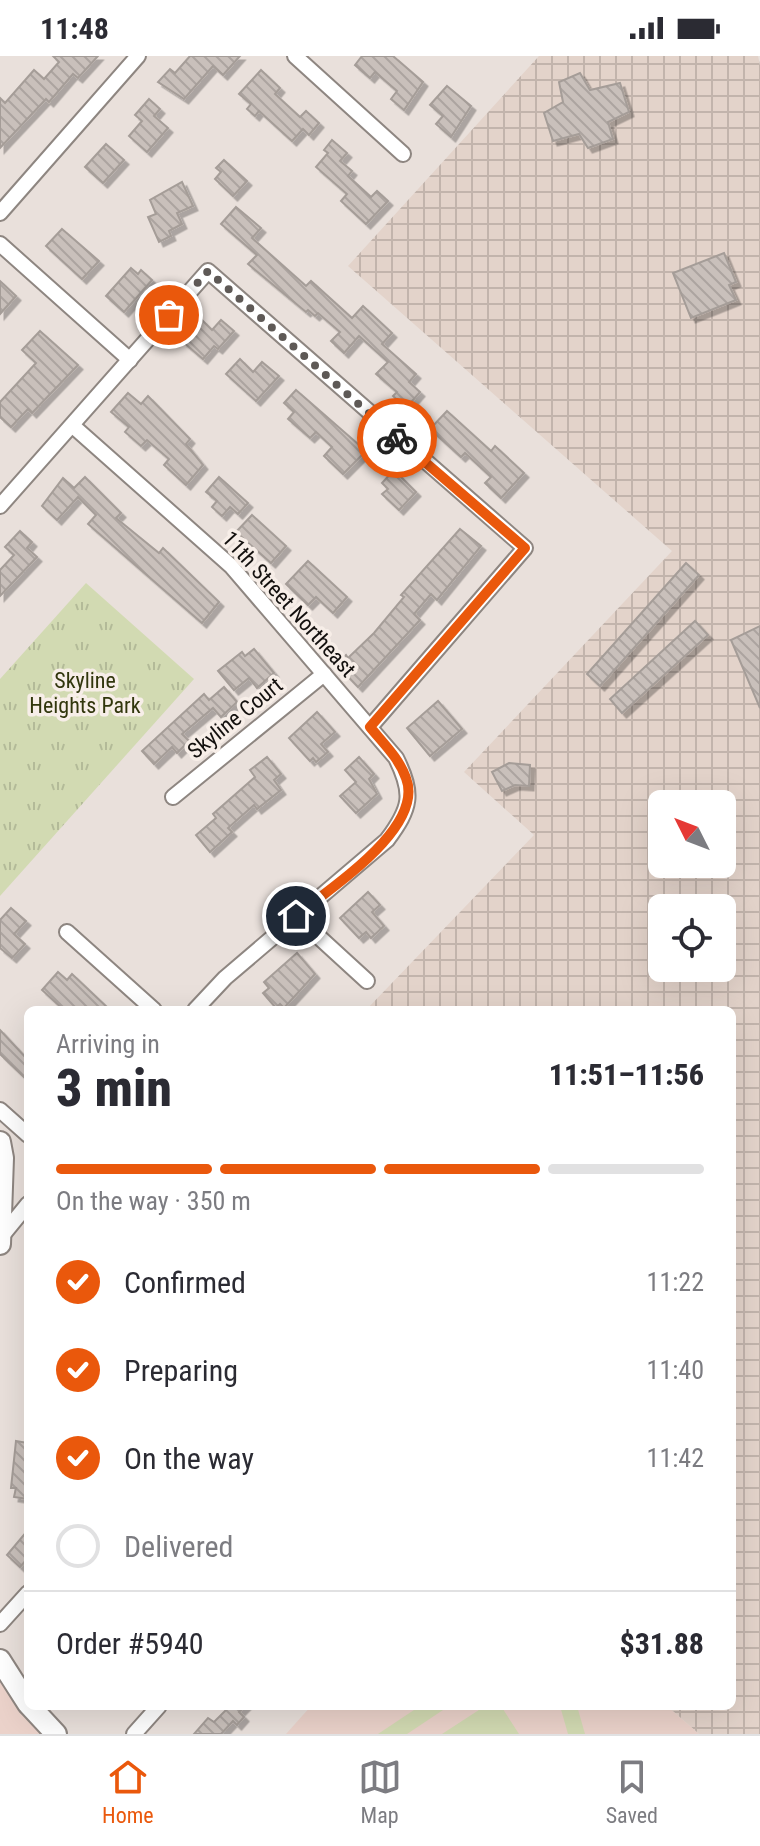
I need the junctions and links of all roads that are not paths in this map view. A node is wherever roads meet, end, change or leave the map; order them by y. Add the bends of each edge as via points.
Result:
1 (138, 56) edge
2 (295, 56) edge
3 (403, 154) dead end
4 (0, 213) edge
5 (0, 244) edge
6 (130, 360) junction
7 (73, 426) junction
8 (0, 506) edge
9 (324, 674) junction
10 (370, 727) junction
11 (173, 797) dead end
12 (296, 916) junction
13 (67, 932) dead end
14 (367, 981) dead end
15 (150, 1006) edge
16 (199, 1006) edge
17 (0, 1110) edge
18 (24, 1131) edge
19 (0, 1142) edge
20 (24, 1209) edge
21 (1, 1237) edge
22 (0, 1244) edge
23 (24, 1597) edge
24 (0, 1624) edge
25 (0, 1660) edge
26 (24, 1697) edge
27 (34, 1710) edge
28 (155, 1710) edge
29 (56, 1734) edge
30 (134, 1734) edge

1 - 4 street
2 - 3 street
5 - 6 street
6 - 7 street
6 - 10 street via 208,271 525,548
7 - 8 street
7 - 9 street, 11th Street Northeast via 231,566
9 - 10 street, 11th Street Northeast
9 - 11 street, Skyline Court
10 - 12 street, 11th Street Northeast via 407,780 405,816 387,840
12 - 14 street
12 - 16 street
13 - 15 street
17 - 18 street
19 - 21 street
20 - 21 street
21 - 22 street
23 - 24 street
25 - 26 street
27 - 29 street
28 - 30 street

